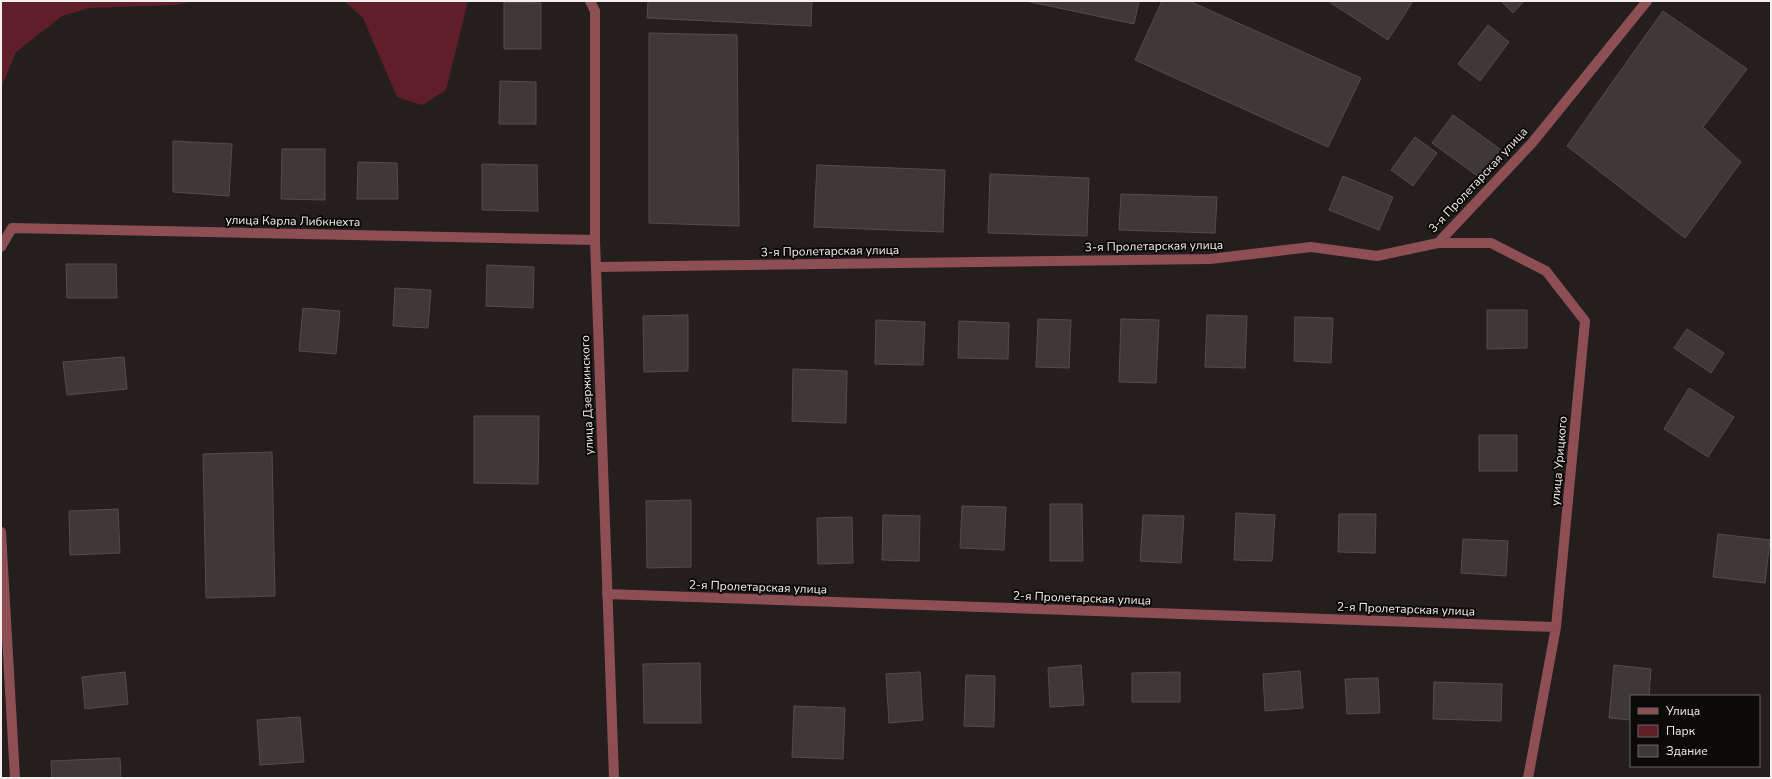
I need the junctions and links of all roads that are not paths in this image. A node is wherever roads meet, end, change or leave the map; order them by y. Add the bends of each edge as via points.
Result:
1 (590, 1) edge
2 (1647, 1) edge
3 (595, 240) junction
4 (1438, 243) junction
5 (1, 247) edge
6 (596, 267) junction
7 (1, 532) edge
8 (607, 594) junction
9 (3, 612) edge
10 (1556, 627) junction
11 (15, 778) edge
12 (614, 778) edge
13 (1528, 778) edge

1 - 3 street, улица Дзержинского via 595,11
2 - 4 street, 3-я Пролетарская улица via 1532,143
3 - 5 street, улица Карла Либкнехта via 12,228
3 - 6 street, улица Дзержинского
4 - 6 street, 3-я Пролетарская улица via 1377,256 1311,247 1210,259
4 - 10 street, улица Урицкого via 1490,243 1546,271 1585,321
6 - 8 street, улица Дзержинского
7 - 9 street
8 - 10 street, 2-я Пролетарская улица
8 - 12 street, улица Дзержинского
9 - 11 street
10 - 13 street, улица Урицкого

